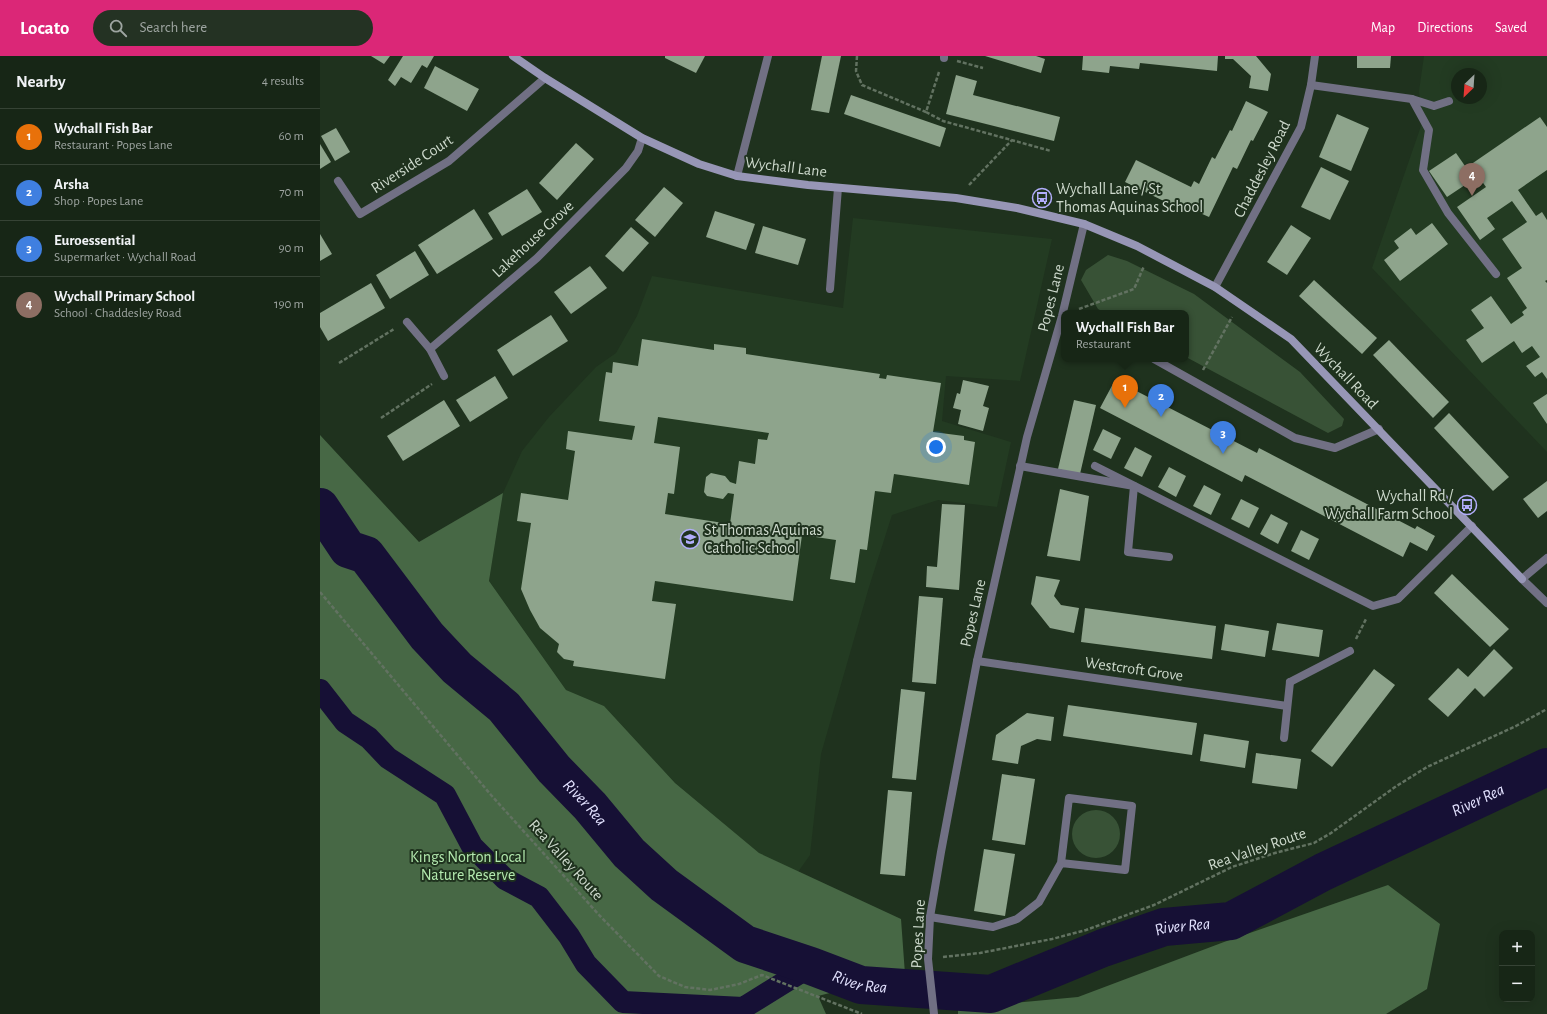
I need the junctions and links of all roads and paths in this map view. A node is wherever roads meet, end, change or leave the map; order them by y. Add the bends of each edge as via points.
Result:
1 (513, 56) edge
2 (768, 56) edge
3 (857, 56) edge
4 (1315, 56) edge
5 (944, 57) edge
6 (983, 68) dead end
7 (545, 78) junction
8 (1311, 84) junction
9 (1412, 99) junction
10 (1449, 101) dead end
11 (926, 112) junction
12 (642, 138) junction
13 (1012, 140) junction
14 (1051, 151) dead end
15 (736, 176) junction
16 (338, 181) dead end
17 (838, 188) junction
18 (956, 198) junction
19 (1084, 224) junction
20 (1150, 253) junction
21 (1496, 274) dead end
22 (1215, 287) junction
23 (830, 289) dead end
24 (1239, 302) junction
25 (1064, 310) edge
26 (1077, 310) dead end
27 (407, 322) joint
28 (1061, 323) edge
29 (430, 349) junction
30 (1159, 362) edge
31 (340, 363) dead end
32 (444, 376) joint
33 (1196, 383) junction
34 (381, 418) dead end
35 (1379, 429) junction
36 (1020, 466) junction
37 (1095, 466) dead end
38 (1134, 486) junction
39 (1472, 526) junction
40 (1169, 557) dead end
41 (1547, 558) edge
42 (1522, 579) junction
43 (320, 592) edge
44 (1547, 603) edge
45 (1373, 606) junction
46 (1350, 651) joint
47 (977, 661) junction
48 (1287, 706) junction
49 (1547, 708) edge
50 (1284, 738) dead end
51 (1061, 863) junction
52 (930, 917) junction
53 (929, 963) junction
54 (862, 1014) edge
55 (934, 1014) edge

1 - 7 street, Wychall Lane
2 - 15 street
3 - 11 path via 856,71 862,84
4 - 8 street, Chaddesley Road
5 - 6 path
5 - 11 path
7 - 12 street, Wychall Lane
7 - 16 street, Riverside Court via 449,161 360,214
8 - 9 street
8 - 22 street, Chaddesley Road via 1301,127
9 - 10 street via 1434,106
9 - 21 street via 1429,130 1423,170 1448,213
11 - 13 path via 943,121
12 - 15 street, Wychall Lane via 699,164
12 - 29 street, Lakehouse Grove via 638,151 626,168 537,258
13 - 14 path
13 - 18 path
15 - 17 street, Wychall Lane
17 - 18 street, Wychall Lane
17 - 23 street
18 - 19 street, Wychall Lane via 1017,208
19 - 20 street, Wychall Road
19 - 25 street, Popes Lane
20 - 22 street, Wychall Road
20 - 26 path via 1134,289
22 - 24 street, Wychall Road
24 - 33 path
24 - 35 street, Wychall Road via 1291,339
27 - 29 street
27 - 31 path
28 - 36 street, Popes Lane
29 - 32 street
30 - 33 street
32 - 34 path
33 - 35 street via 1302,440 1335,448
35 - 39 street, Wychall Road
36 - 38 street
36 - 47 street, Popes Lane
37 - 38 street
38 - 40 street via 1128,552
38 - 45 street
39 - 42 street, Wychall Road
39 - 45 street via 1398,599
41 - 42 street
42 - 44 street, Wychall Road
43 - 54 path, Rea Valley Route via 491,795 600,916 659,976 685,987 710,990 728,987 762,975
45 - 46 path
46 - 48 street via 1290,682
47 - 48 street, Westcroft Grove
47 - 52 street, Popes Lane
48 - 50 street
49 - 53 path, Rea Valley Route via 1516,726 1427,767 1314,843 1232,867 1154,905 1086,930
51 - 51 street via 1069,798 1132,806 1125,870
51 - 52 street via 1039,902 1017,919 993,927
52 - 53 street, Popes Lane
53 - 55 street, Popes Lane

